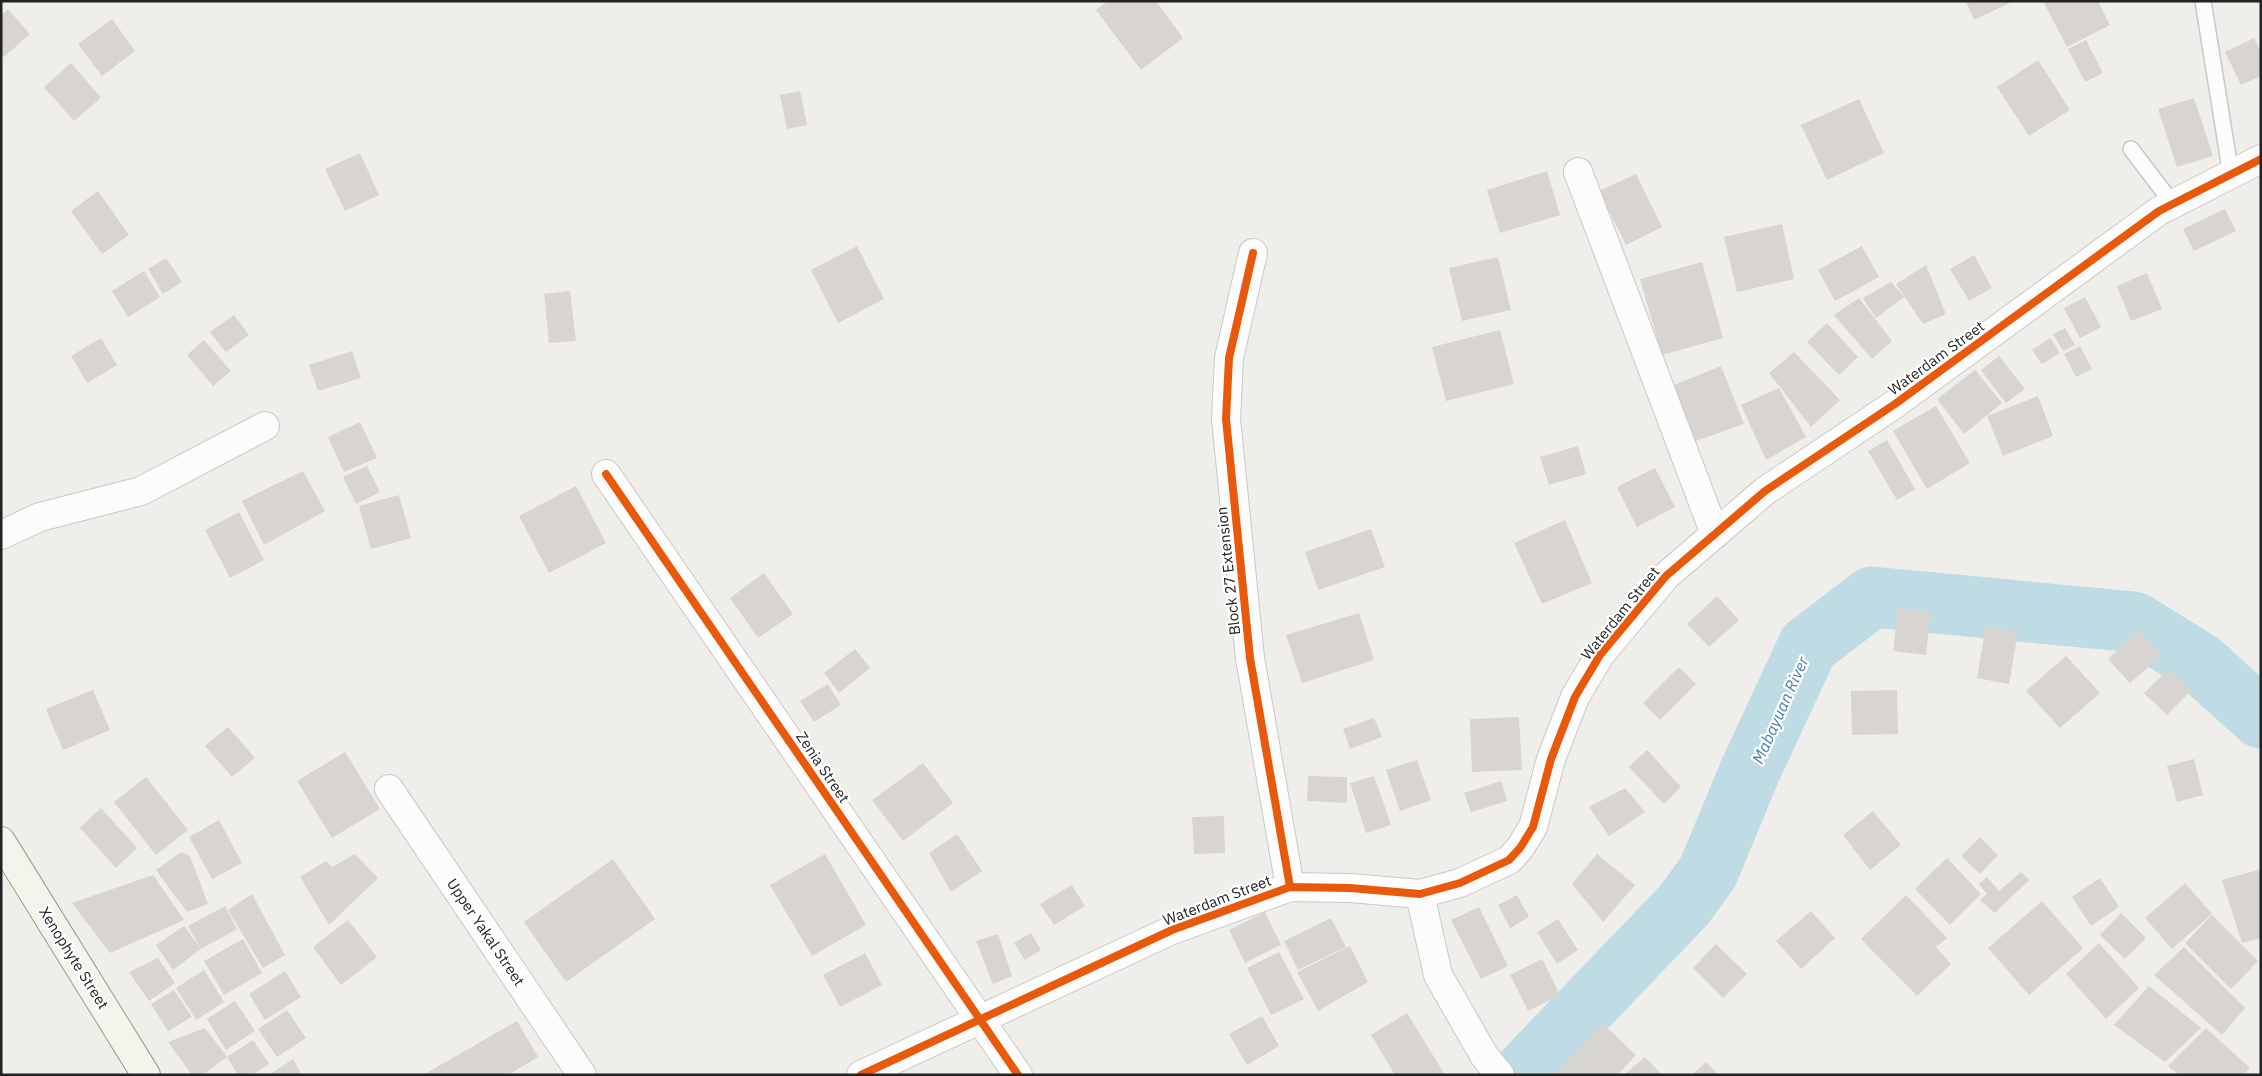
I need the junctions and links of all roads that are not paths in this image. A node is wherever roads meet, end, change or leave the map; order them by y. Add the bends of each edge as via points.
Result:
1 (2203, 1) edge
2 (2131, 149) dead end
3 (2261, 159) edge
4 (1578, 172) dead end
5 (2231, 175) junction
6 (2173, 204) junction
7 (1254, 253) dead end
8 (265, 426) dead end
9 (606, 474) dead end
10 (1716, 534) junction
11 (1, 535) edge
12 (389, 789) dead end
13 (1, 841) edge
14 (1290, 887) junction
15 (1420, 894) junction
16 (979, 1021) junction
17 (1492, 1066) edge
18 (146, 1075) edge
19 (582, 1075) edge
20 (861, 1075) edge
21 (1018, 1075) edge

1 - 5 lane
2 - 6 lane
3 - 5 street, Waterdam Street
4 - 10 street
5 - 6 street, Waterdam Street
6 - 10 street, Waterdam Street via 1895,404 1765,491
7 - 14 street, Block 27 Extension via 1229,358 1226,419 1250,658
8 - 11 street via 141,491 40,517
9 - 16 street, Zenia Street
10 - 15 street, Waterdam Street via 1666,576 1600,655 1575,697 1550,759 1533,827 1520,848 1509,860 1460,883
12 - 19 street, Upper Yakal Street
13 - 18 street, Xenophyte Street
14 - 15 street, Waterdam Street
14 - 16 street, Waterdam Street via 1172,930
15 - 17 street via 1438,975
16 - 20 street, Waterdam Street
16 - 21 street, Zenia Street

